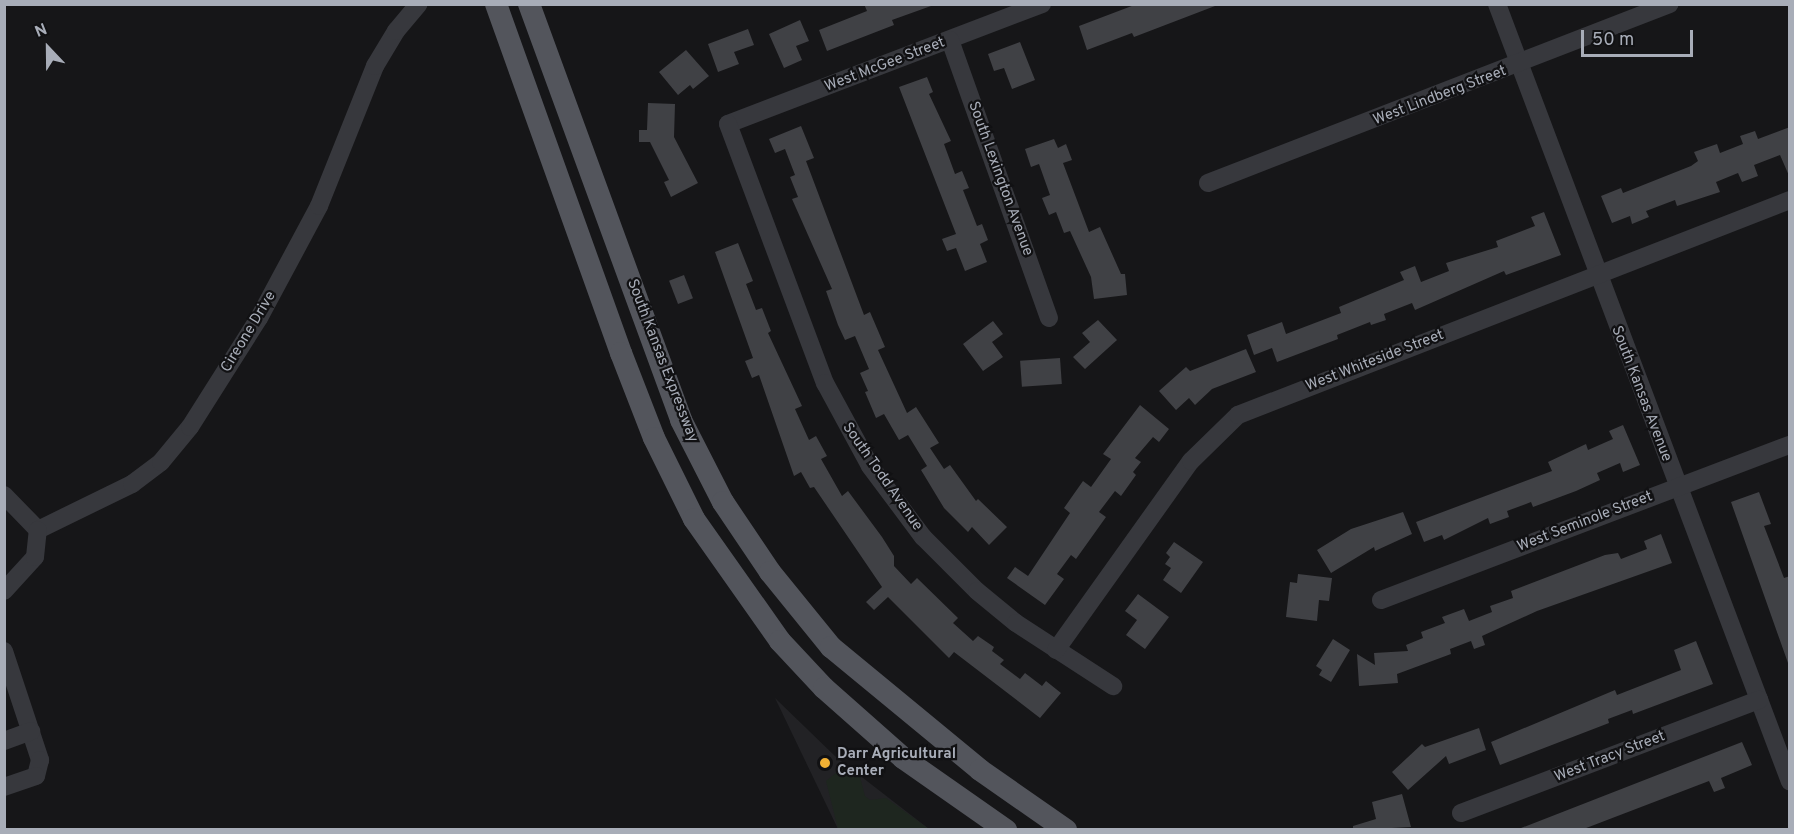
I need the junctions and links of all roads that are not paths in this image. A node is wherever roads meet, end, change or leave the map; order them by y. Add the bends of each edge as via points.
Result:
1 (419, 4) edge
2 (496, 4) edge
3 (529, 4) edge
4 (1042, 4) edge
5 (1497, 4) edge
6 (1670, 4) edge
7 (950, 40) junction
8 (1519, 65) junction
9 (728, 124) joint
10 (1208, 183) dead end
11 (1790, 200) edge
12 (1596, 278) junction
13 (1049, 318) dead end
14 (1790, 445) edge
15 (1677, 487) junction
16 (5, 495) edge
17 (38, 530) junction
18 (4, 591) edge
19 (1381, 600) dead end
20 (1056, 650) junction
21 (5, 652) edge
22 (1113, 686) dead end
23 (11, 694) edge
24 (1759, 700) junction
25 (31, 731) junction
26 (4, 741) edge
27 (1790, 782) edge
28 (4, 787) edge
29 (1461, 813) dead end
30 (1006, 830) edge
31 (1066, 830) edge

1 - 17 street, Cireone Drive via 396,31 375,66 319,206 259,318 190,427 161,462 132,484
2 - 30 main road via 625,364 654,438 694,519 780,641 824,688 903,758
3 - 31 main road, South Kansas Expressway via 681,420 723,502 770,572 831,647 980,770
4 - 7 street, West McGee Street
5 - 8 street, South Kansas Avenue
6 - 8 street, West Lindberg Street
7 - 9 street, West McGee Street
7 - 13 street, South Lexington Avenue
8 - 10 street, West Lindberg Street
8 - 12 street, South Kansas Avenue
9 - 20 street, South Todd Avenue via 811,351 854,441 905,514 941,556 996,607
11 - 12 street, West Whiteside Street
12 - 15 street, South Kansas Avenue
12 - 20 street, West Whiteside Street via 1239,415 1191,461
14 - 15 street, West Seminole Street
15 - 19 street, West Seminole Street
15 - 24 street, South Kansas Avenue
16 - 17 street
17 - 18 street via 35,557
20 - 22 street, South Todd Avenue
21 - 23 street
23 - 25 street
24 - 27 street, South Kansas Avenue
24 - 29 street, West Tracy Street
25 - 26 street
25 - 28 street via 40,760 36,776

